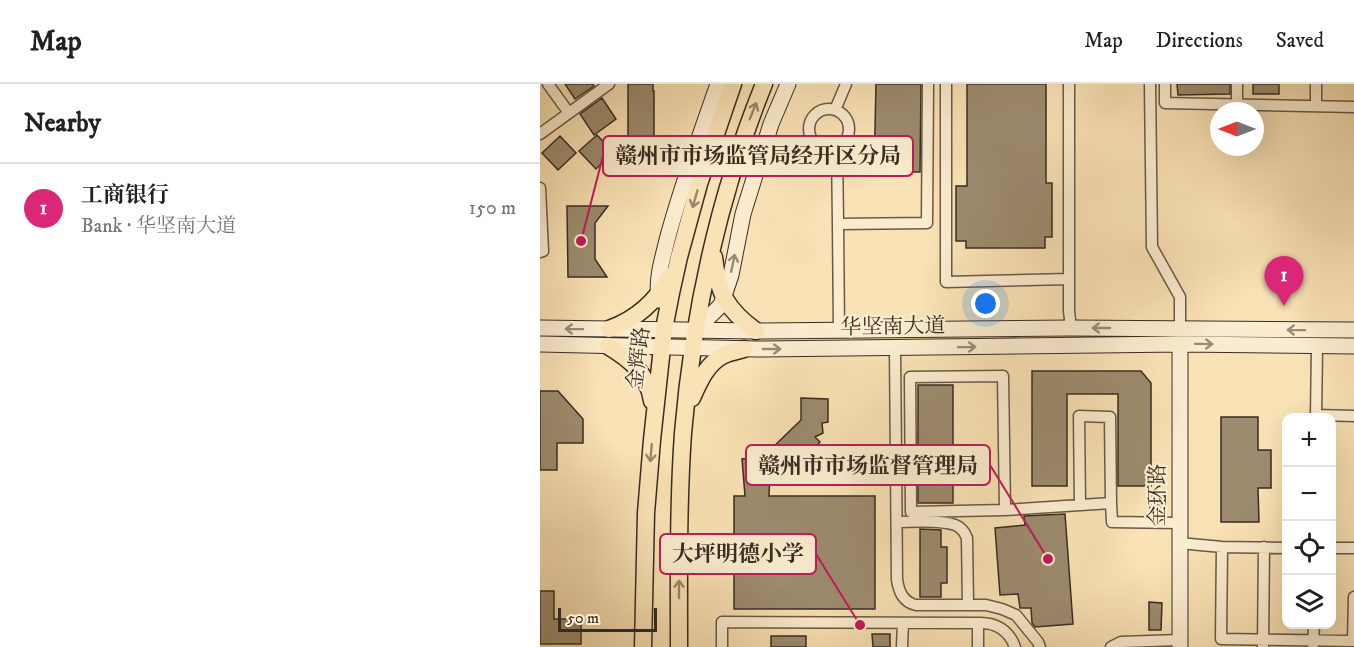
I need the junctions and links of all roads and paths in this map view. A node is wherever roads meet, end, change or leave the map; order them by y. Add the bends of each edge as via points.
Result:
1 (548, 84) edge
2 (609, 84) edge
3 (718, 84) edge
4 (733, 84) edge
5 (764, 84) edge
6 (788, 84) edge
7 (846, 84) edge
8 (928, 84) edge
9 (946, 84) edge
10 (1070, 84) edge
11 (1150, 84) edge
12 (1165, 84) edge
13 (1237, 84) edge
14 (1316, 84) edge
15 (1237, 102) edge
16 (1210, 104) edge
17 (1264, 105) edge
18 (1316, 106) junction
19 (1354, 107) edge
20 (836, 110) junction
21 (569, 113) junction
22 (540, 134) edge
23 (837, 147) junction
24 (540, 188) edge
25 (838, 224) junction
26 (713, 246) junction
27 (540, 252) edge
28 (679, 256) junction
29 (1069, 279) junction
30 (658, 295) junction
31 (724, 297) junction
32 (540, 328) edge
33 (1071, 328) junction
34 (1180, 328) junction
35 (664, 329) junction
36 (696, 330) junction
37 (839, 330) junction
38 (1354, 330) edge
39 (756, 331) junction
40 (609, 338) junction
41 (540, 344) edge
42 (1180, 344) junction
43 (1317, 346) junction
44 (1354, 346) edge
45 (662, 348) junction
46 (693, 348) junction
47 (895, 348) junction
48 (744, 349) junction
49 (1316, 413) edge
50 (655, 416) junction
51 (1336, 416) edge
52 (1354, 416) edge
53 (685, 419) junction
54 (1111, 503) junction
55 (1080, 505) junction
56 (1005, 510) junction
57 (897, 522) junction
58 (1179, 523) junction
59 (1179, 543) junction
60 (1222, 547) junction
61 (1264, 547) junction
62 (1282, 548) edge
63 (1336, 548) edge
64 (1354, 548) edge
65 (1354, 597) edge
66 (968, 605) junction
67 (903, 623) junction
68 (978, 623) junction
69 (1263, 643) edge
70 (1313, 643) edge
71 (1180, 644) edge
72 (643, 647) edge
73 (679, 647) edge
74 (722, 647) edge
75 (902, 647) edge
76 (978, 647) edge
77 (1015, 647) edge
78 (1040, 647) edge
79 (1111, 647) edge

1 - 21 street
2 - 21 street
3 - 30 main road via 673,216 657,280
4 -> 28 main road, 金辉路
26 -> 5 main road via 748,124
31 -> 6 main road via 743,214
7 - 20 street
8 - 25 street via 927,222
9 - 29 street via 946,282
10 - 29 street
11 - 34 street via 1152,247 1180,297
12 - 16 street via 1165,103
13 - 15 street
14 - 18 street
17 - 18 street
18 - 19 street
20 - 23 street via 849,126 847,139
20 - 23 street via 817,114 810,130 819,146
21 - 22 street
23 - 25 street
24 - 27 street
25 - 37 street
26 - 31 main road
26 - 36 main road
28 - 30 main road
28 - 35 main road, 金辉路
29 - 33 street
30 - 35 main road
30 - 40 main road
31 - 36 main road
31 - 39 main road via 733,311
40 -> 32 main road, 华坚南大道
34 -> 33 main road, 华坚南大道
33 - 37 main road, 华坚南大道
38 -> 34 main road, 华坚南大道
35 - 36 main road, 华坚南大道
35 - 40 main road, 华坚南大道
35 - 45 main road, 金辉路
36 - 39 main road, 华坚南大道
36 - 46 main road
37 - 39 main road, 华坚南大道
40 - 41 main road, 华坚南大道
40 - 45 main road, 华坚南大道
40 - 50 main road via 645,378
42 -> 43 main road, 华坚南大道
47 -> 42 main road, 华坚南大道
42 - 58 main road, 金环路
43 - 44 main road, 华坚南大道
43 - 49 street
45 - 46 main road, 华坚南大道
45 - 50 main road, 金辉路
46 - 48 main road, 华坚南大道
46 - 53 main road
48 -> 47 main road, 华坚南大道
47 - 57 street
48 - 53 main road via 723,355 710,366 700,379
50 -> 72 main road, 金辉路 via 646,513
51 - 52 street
73 -> 53 main road
54 - 55 street
54 - 55 street via 1110,417 1079,416
54 - 58 street via 1112,522
55 - 56 street
56 - 56 street via 1003,376 910,377 911,512
57 - 66 street via 949,523 962,530 967,538
57 - 66 street via 897,580 905,600 916,606
58 - 59 main road, 金环路
59 - 60 street
59 - 71 main road, 金环路
60 - 61 street
60 - 69 street via 1221,639
61 - 62 street
61 - 69 street
63 - 64 street
65 - 70 street via 1353,640
66 - 78 street via 986,605 1016,615
67 - 68 street
67 - 74 street via 722,622
67 - 75 street
68 - 76 street
68 - 77 street via 998,626
69 - 70 street
71 - 79 street via 1121,642

